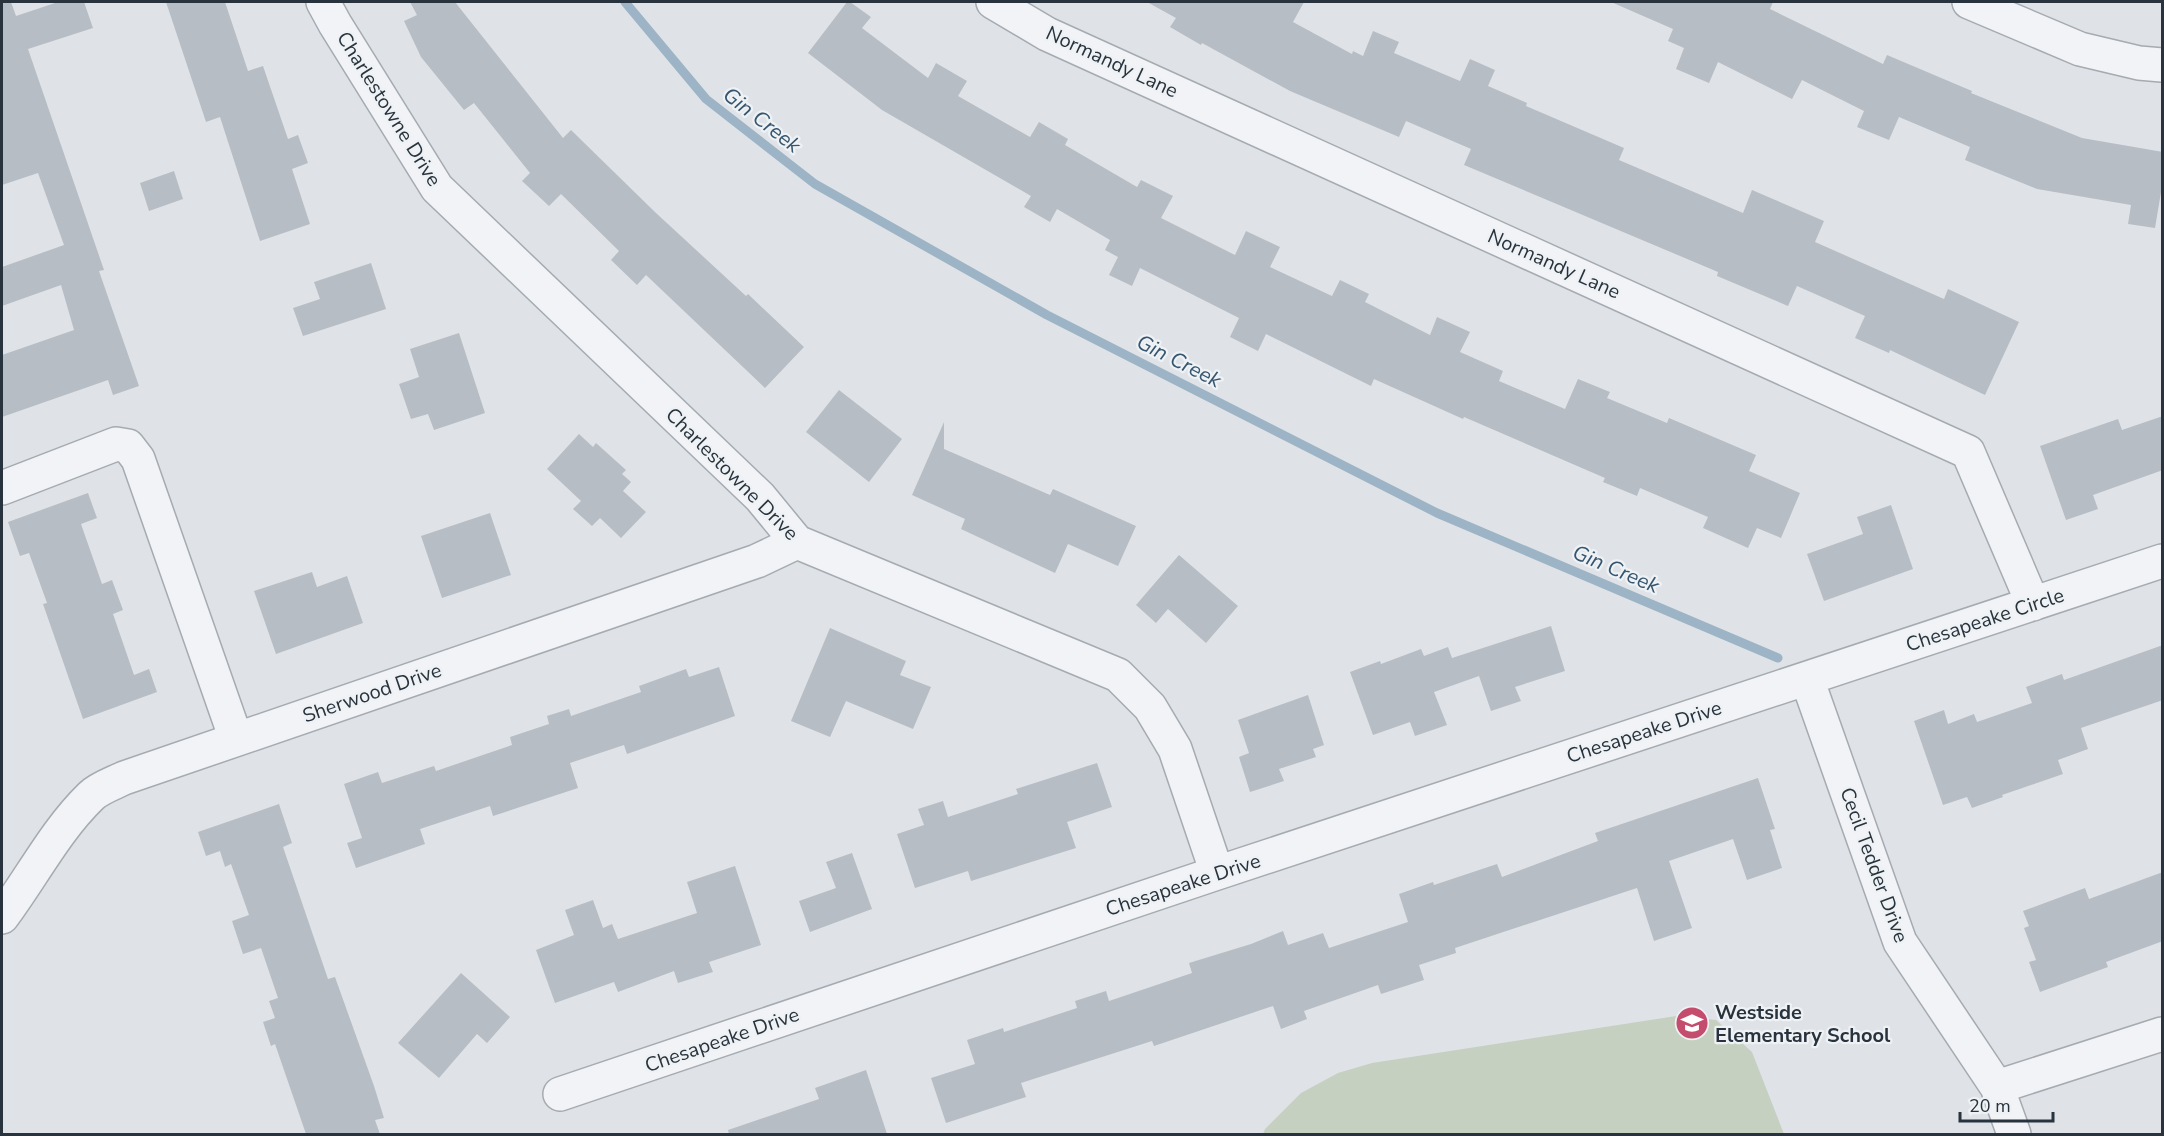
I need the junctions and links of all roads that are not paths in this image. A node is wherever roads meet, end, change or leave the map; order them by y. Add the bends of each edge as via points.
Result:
1 (323, 2) edge
2 (993, 2) edge
3 (1969, 2) edge
4 (2163, 65) edge
5 (2, 488) edge
6 (797, 542) junction
7 (2163, 561) edge
8 (2033, 604) junction
9 (1807, 679) junction
10 (236, 739) junction
11 (1217, 873) junction
12 (2, 917) edge
13 (2163, 1034) edge
14 (1997, 1087) junction
15 (560, 1094) dead end
16 (2014, 1134) edge

1 - 6 street, Charlestowne Drive via 437,188 760,497
2 - 8 street, Normandy Lane via 1047,34 1968,452
3 - 4 street via 2080,50
5 - 10 street via 116,444 128,446 138,459
6 - 10 street, Sherwood Drive via 757,561
6 - 11 street, Charlestowne Drive via 1118,675 1150,706 1175,749
7 - 8 street, Chesapeake Circle
8 - 9 street, Chesapeake Circle
9 - 11 street, Chesapeake Drive
9 - 14 street, Cecil Tedder Drive via 1900,942
10 - 12 street, Sherwood Drive via 124,778 93,794 51,842
11 - 15 street, Chesapeake Drive
13 - 14 street
14 - 16 street, Cecil Tedder Drive

